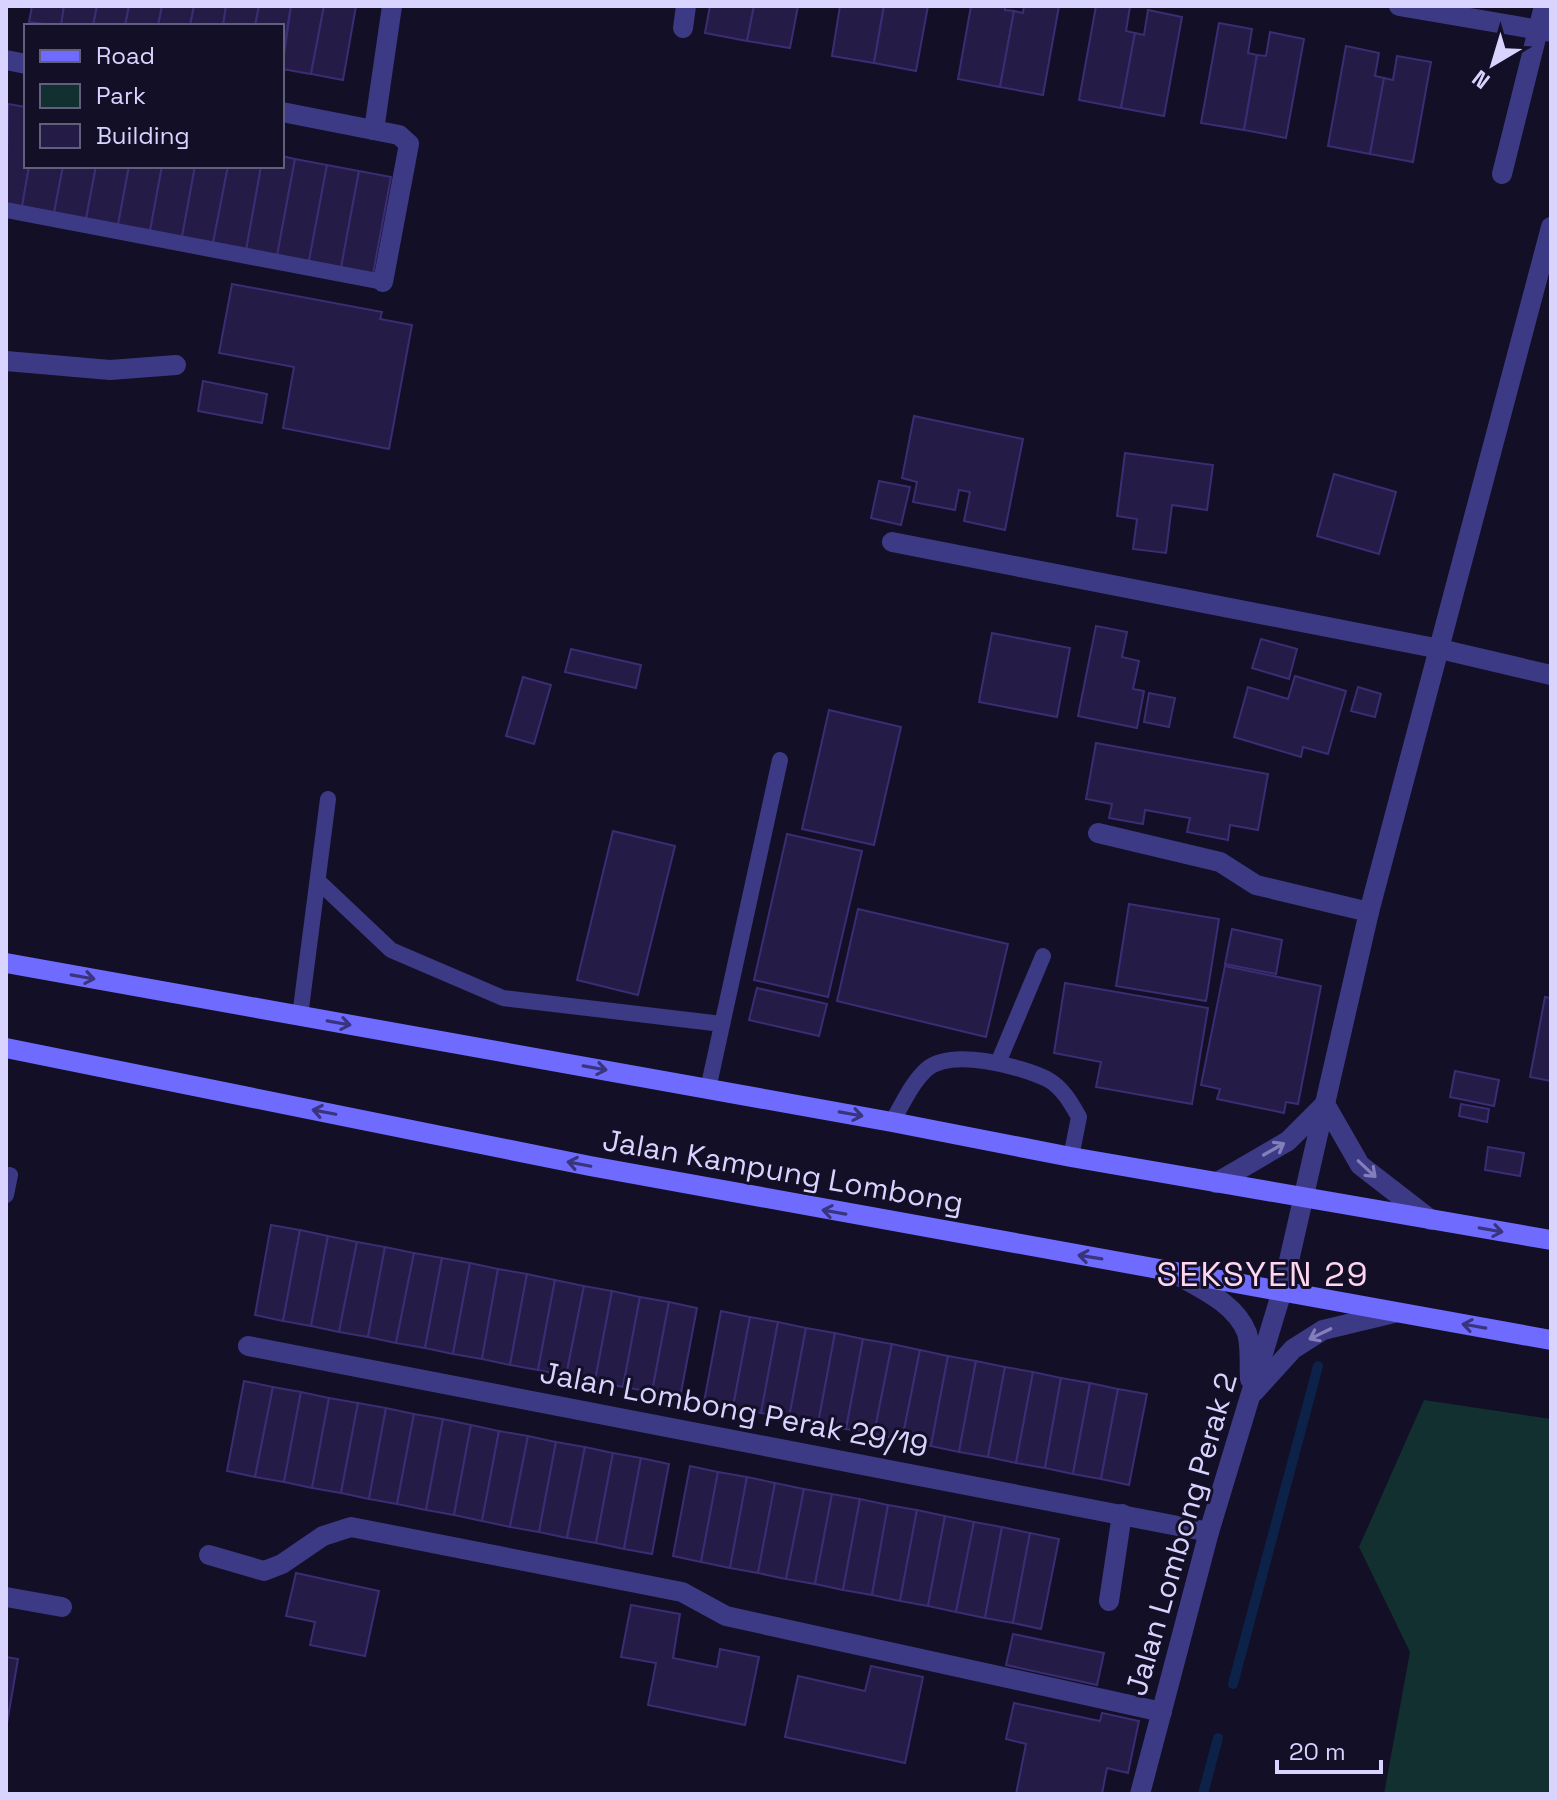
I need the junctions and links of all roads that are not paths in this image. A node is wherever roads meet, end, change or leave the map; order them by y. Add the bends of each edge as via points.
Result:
1 (392, 6) edge
2 (686, 6) edge
3 (1399, 6) edge
4 (1544, 6) edge
5 (683, 28) dead end
6 (1544, 31) edge
7 (284, 112) edge
8 (374, 130) junction
9 (1502, 174) dead end
10 (6, 210) edge
11 (1551, 227) edge
12 (383, 282) joint
13 (6, 361) edge
14 (176, 365) dead end
15 (892, 542) dead end
16 (1440, 649) junction
17 (1551, 675) edge
18 (780, 760) dead end
19 (328, 799) dead end
20 (1098, 833) dead end
21 (318, 881) junction
22 (1369, 912) junction
23 (1043, 956) dead end
24 (6, 963) edge
25 (300, 1016) junction
26 (722, 1024) junction
27 (6, 1048) edge
28 (998, 1063) junction
29 (708, 1089) junction
30 (1325, 1104) junction
31 (892, 1122) junction
32 (1071, 1157) junction
33 (10, 1175) dead end
34 (1216, 1183) junction
35 (6, 1195) edge
36 (1303, 1198) junction
37 (1431, 1220) junction
38 (1551, 1240) edge
39 (1167, 1269) junction
40 (1282, 1291) junction
41 (1394, 1313) junction
42 (1551, 1340) edge
43 (248, 1346) dead end
44 (1251, 1394) junction
45 (1122, 1514) junction
46 (1209, 1532) junction
47 (209, 1555) dead end
48 (6, 1597) edge
49 (1109, 1601) dead end
50 (62, 1607) dead end
51 (1162, 1712) junction
52 (1140, 1794) edge

1 - 8 street
2 - 5 street
3 - 6 street
4 - 6 street
6 - 9 street
7 - 8 street
8 - 12 street via 399,135 409,144
10 - 12 lane
11 - 16 street, Jalan Lombong Perak 2
13 - 14 street via 110,370
15 - 16 street
16 - 17 street
16 - 22 street, Jalan Lombong Perak 2
18 - 26 lane
19 - 21 lane
20 - 22 street via 1220,862 1256,885
21 - 25 lane
21 - 26 lane via 391,950 503,998
22 - 30 street, Jalan Lombong Perak 2
23 - 28 lane
24 -> 25 street
25 -> 29 street
26 - 29 lane
39 -> 27 street, Jalan Kampung Lombong via 590,1166
28 - 31 lane via 945,1059 927,1069
28 - 32 lane via 1049,1080 1066,1096 1079,1117
29 -> 31 street
34 -> 30 street via 1288,1141
30 - 36 street, Jalan Lombong Perak 2
30 -> 37 street via 1360,1165
31 - 32 street
32 - 34 street
33 - 35 lane
34 - 36 street
36 - 37 street
36 - 40 street, Jalan Lombong Perak 2
37 -> 38 street
39 - 40 street, Jalan Kampung Lombong
39 - 44 street via 1235,1312 1248,1335
40 - 41 street, Jalan Kampung Lombong
40 - 44 street, Jalan Lombong Perak 2
42 -> 41 street, Jalan Kampung Lombong
41 -> 44 street via 1323,1330 1293,1349
43 - 45 street, Jalan Lombong Perak 29/19
44 - 46 street, Jalan Lombong Perak 2
45 - 46 street, Jalan Lombong Perak 29/19
45 - 49 street
46 - 51 street, Jalan Lombong Perak 2
47 - 51 street via 264,1571 323,1536 351,1527 682,1592 726,1616
48 - 50 street
51 - 52 street, Jalan Lombong Perak 2

